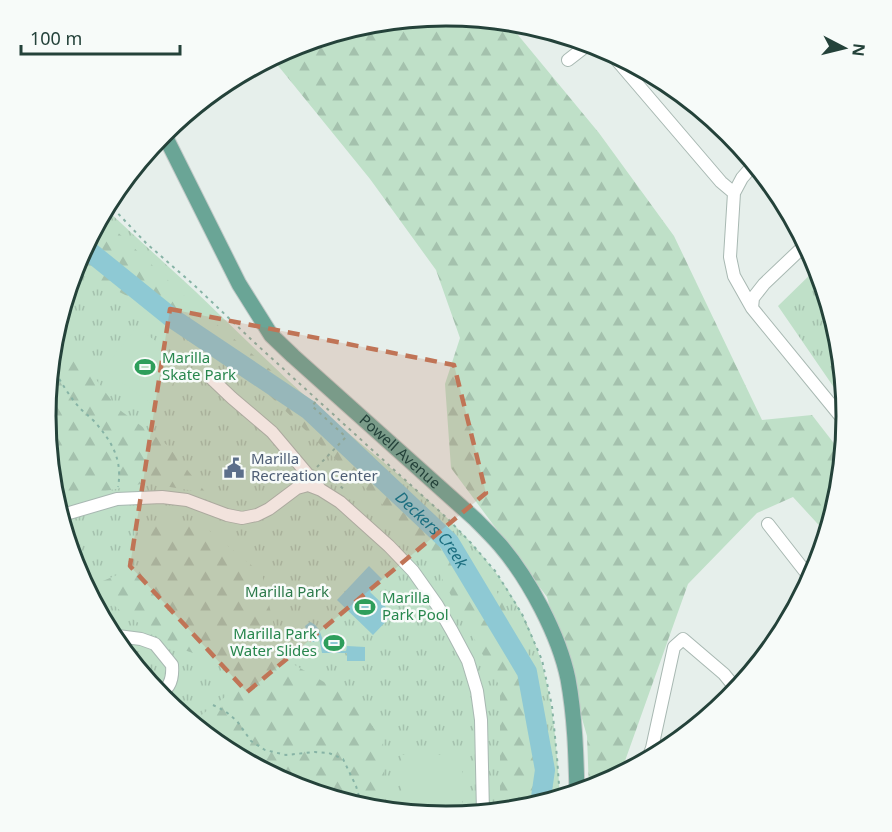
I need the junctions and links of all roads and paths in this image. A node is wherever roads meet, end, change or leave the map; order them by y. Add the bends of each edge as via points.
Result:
1 (581, 50) edge
2 (568, 60) dead end
3 (624, 69) edge
4 (168, 142) edge
5 (749, 170) edge
6 (734, 192) junction
7 (115, 210) edge
8 (799, 250) edge
9 (752, 308) junction
10 (58, 376) edge
11 (211, 378) dead end
12 (318, 399) junction
13 (836, 410) edge
14 (315, 470) dead end
15 (321, 489) junction
16 (110, 501) junction
17 (68, 513) edge
18 (768, 524) dead end
19 (804, 571) edge
20 (124, 638) edge
21 (731, 683) edge
22 (167, 689) edge
23 (213, 705) dead end
24 (655, 746) edge
25 (578, 784) edge
26 (559, 790) edge
27 (359, 796) edge
28 (483, 805) edge

1 - 2 street
3 - 6 street via 721,182
4 - 25 main road, Powell Avenue via 239,284 272,334 475,519 502,547 533,591 556,639 567,677
5 - 6 street
6 - 9 street via 730,257 734,276
7 - 12 path
8 - 9 street via 764,284 753,298
9 - 13 street
10 - 16 path via 79,407 110,440 120,470 118,487
11 - 15 street via 272,432
12 - 14 path via 312,406 346,436
12 - 26 path via 471,543 496,572 522,614 542,660 552,706
15 - 16 street via 308,485 297,489 269,509 242,518 187,500 162,497
15 - 28 street via 364,522 413,571 458,641 477,691
16 - 17 street
18 - 19 street
20 - 22 street via 155,644 172,665
21 - 24 street via 682,639 674,647
23 - 27 path via 237,721 251,741 265,750 285,755 329,753 343,759

